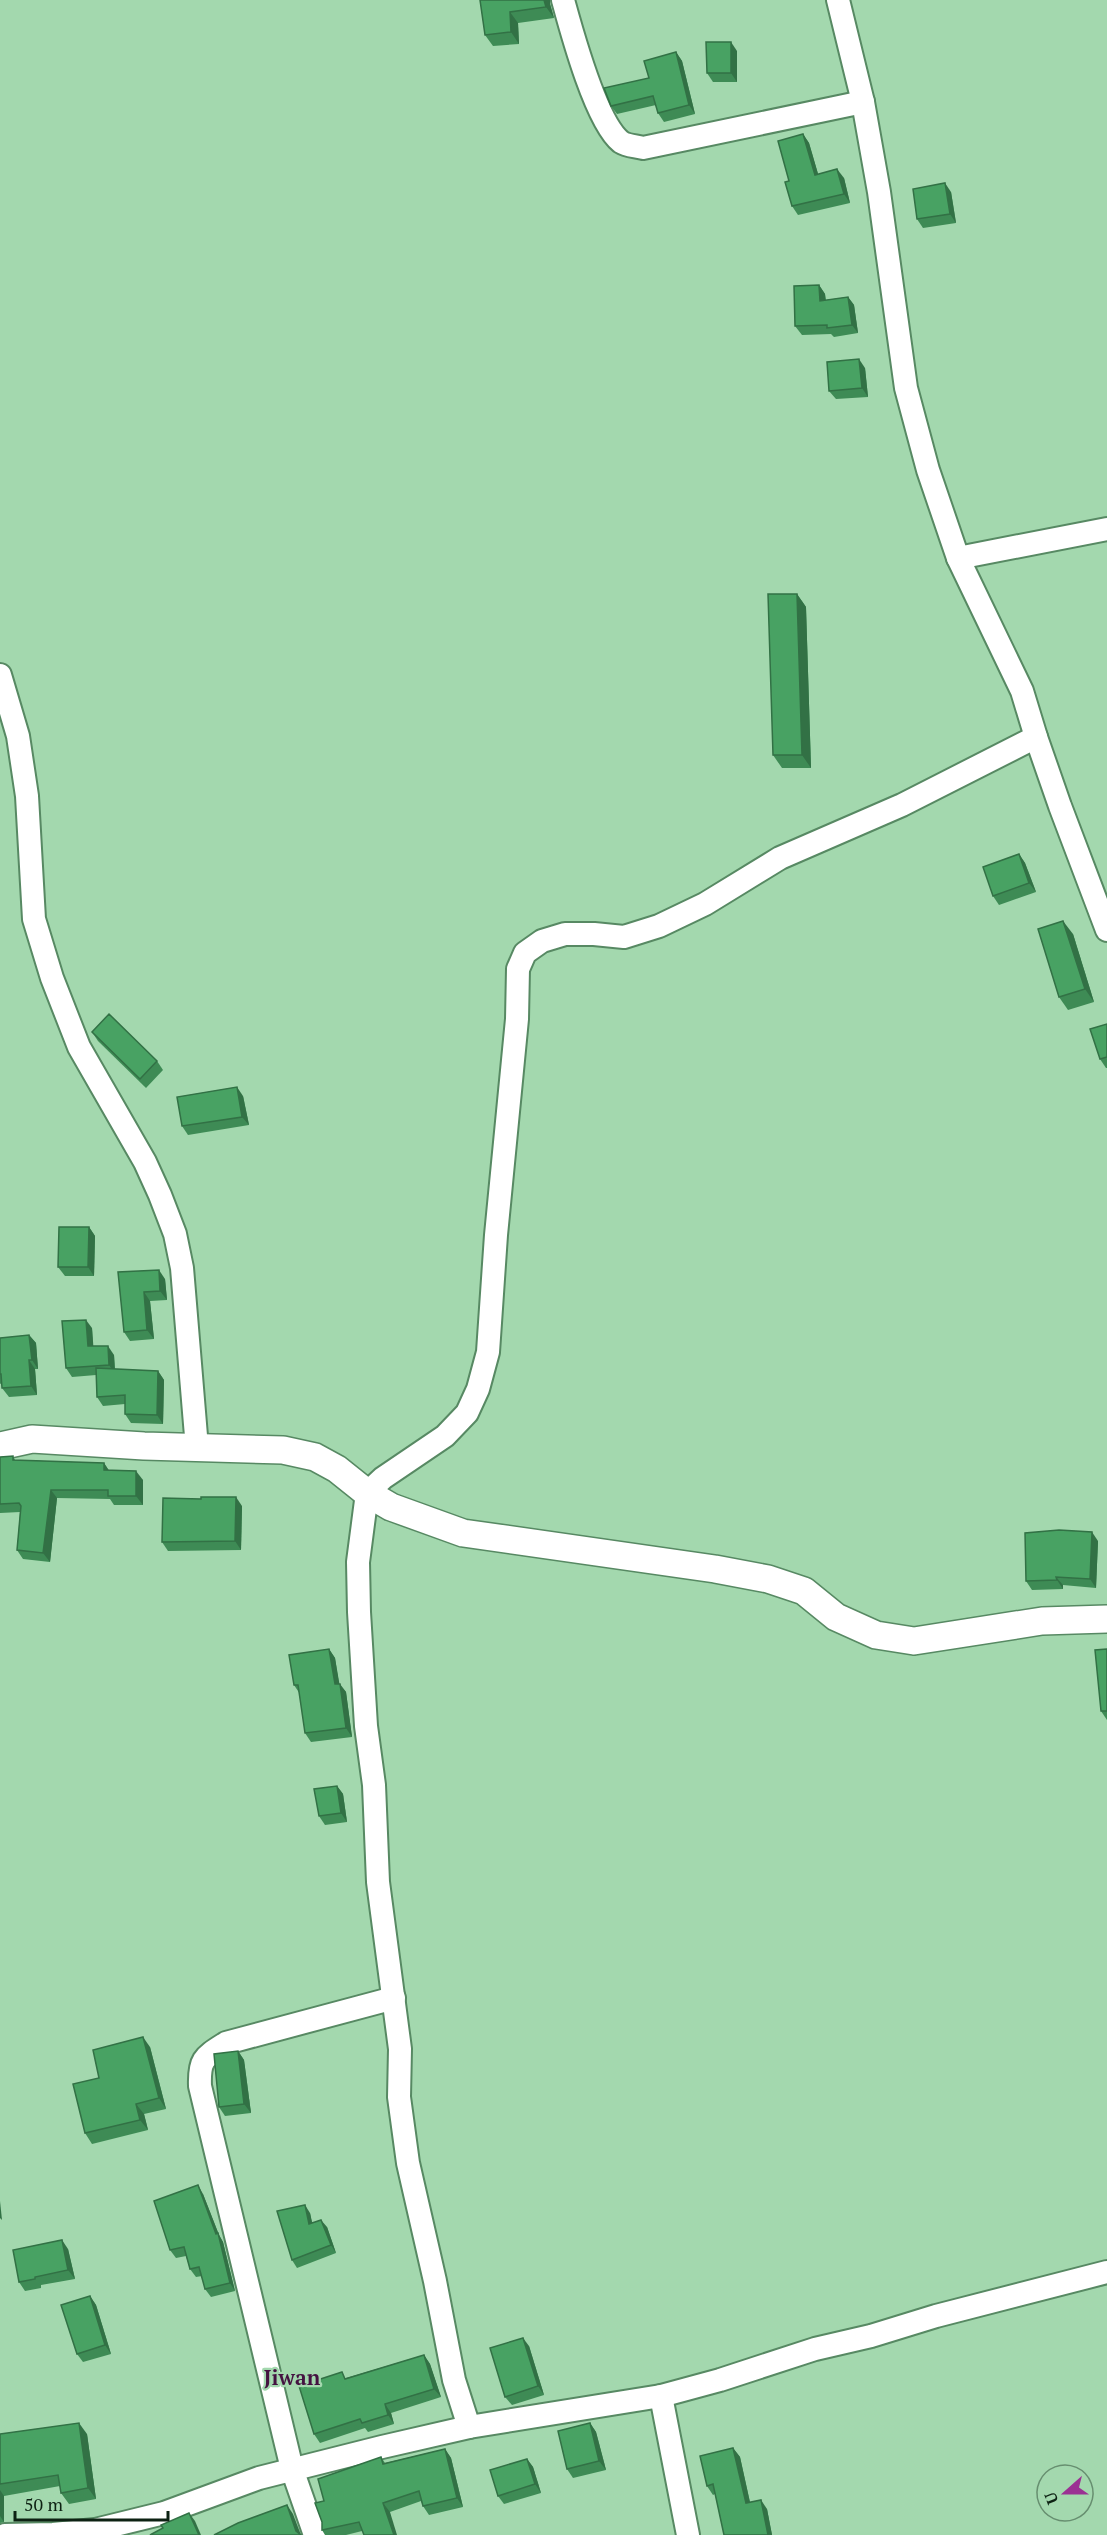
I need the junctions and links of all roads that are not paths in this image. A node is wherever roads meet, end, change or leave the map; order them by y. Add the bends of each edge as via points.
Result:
1 (563, 0) edge
2 (838, 0) edge
3 (862, 102) junction
4 (1107, 529) edge
5 (958, 558) junction
6 (0, 675) edge
7 (1036, 737) junction
8 (1107, 930) edge
9 (0, 1446) edge
10 (197, 1448) junction
11 (367, 1493) junction
12 (1107, 1619) edge
13 (394, 1998) junction
14 (1107, 2272) edge
15 (661, 2396) junction
16 (469, 2427) junction
17 (292, 2469) junction
18 (5, 2535) edge
19 (315, 2535) edge
20 (688, 2535) edge

1 - 3 street via 600,111 623,144 644,148
2 - 3 street
3 - 5 street via 883,215 906,388
4 - 5 street
5 - 7 street via 1022,691
6 - 10 street via 18,736 27,796 34,919 52,978 79,1047 145,1162 175,1234 182,1268
7 - 8 street
7 - 11 street via 902,805 780,858 705,904 659,926 624,937 565,934 542,941 525,953 518,969 488,1352 478,1389 467,1413 445,1436
9 - 10 street via 32,1439
10 - 11 street via 283,1449 315,1457
11 - 12 street via 391,1507 462,1533 768,1579 804,1591 836,1617 876,1635 914,1641 1042,1621
11 - 13 street via 358,1562 359,1612 378,1882
13 - 16 street via 400,2049 399,2097 408,2163 454,2380
13 - 17 street via 226,2043 205,2056 199,2067 200,2086
14 - 15 street via 814,2349
15 - 16 street
15 - 20 street
16 - 17 street
17 - 18 street via 164,2513 95,2530
17 - 19 street

